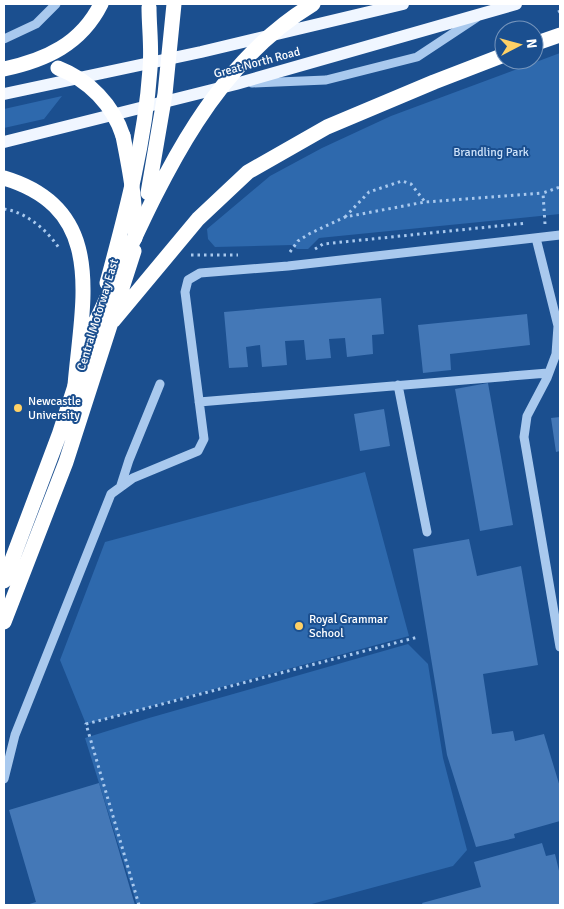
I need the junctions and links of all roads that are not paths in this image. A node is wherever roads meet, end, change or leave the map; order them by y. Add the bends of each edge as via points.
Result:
1 (56, 4) edge
2 (101, 4) edge
3 (174, 4) edge
4 (313, 4) edge
5 (403, 4) edge
6 (516, 4) edge
7 (149, 5) edge
8 (483, 14) junction
9 (560, 35) edge
10 (4, 39) edge
11 (544, 40) edge
12 (494, 59) edge
13 (28, 64) junction
14 (4, 69) edge
15 (236, 84) junction
16 (4, 94) edge
17 (4, 142) edge
18 (4, 178) edge
19 (560, 235) edge
20 (536, 238) junction
21 (134, 251) junction
22 (96, 321) junction
23 (113, 321) junction
24 (548, 373) junction
25 (160, 384) dead end
26 (75, 385) junction
27 (398, 385) junction
28 (199, 402) junction
29 (121, 485) junction
30 (427, 532) dead end
31 (4, 581) edge
32 (4, 622) edge
33 (560, 647) edge
34 (4, 779) edge

1 - 10 street via 36,24
2 - 13 highway via 80,36 55,53
3 - 21 highway, Central Motorway East, bridge via 166,94
4 - 22 highway, bridge via 287,20 256,46 188,133
5 - 16 main road, Great North Road
6 - 8 main road, Great North Road
7 - 22 highway, Central Motorway East, bridge via 150,66 145,115 124,218
8 - 15 main road, Great North Road
8 - 15 street via 417,57 326,80
9 - 11 highway
12 - 23 highway via 327,127 248,172 198,219
13 - 14 highway
13 - 21 highway, bridge via 58,68 76,75 117,119 136,208
15 - 17 main road, Great North Road
18 - 26 highway, bridge via 40,192 56,206 72,228 84,278
19 - 20 street
20 - 24 street via 558,326 556,354
20 - 28 street via 200,274 188,280 185,292
21 - 23 highway, Central Motorway East
22 - 26 highway, Central Motorway East, bridge
23 - 32 highway, Central Motorway East via 66,462
24 - 27 street
24 - 33 street via 527,416 524,437
25 - 29 street
26 - 31 highway, Central Motorway East
27 - 28 street
27 - 30 street
28 - 29 street via 204,439 198,451
29 - 34 street via 111,494 15,734

